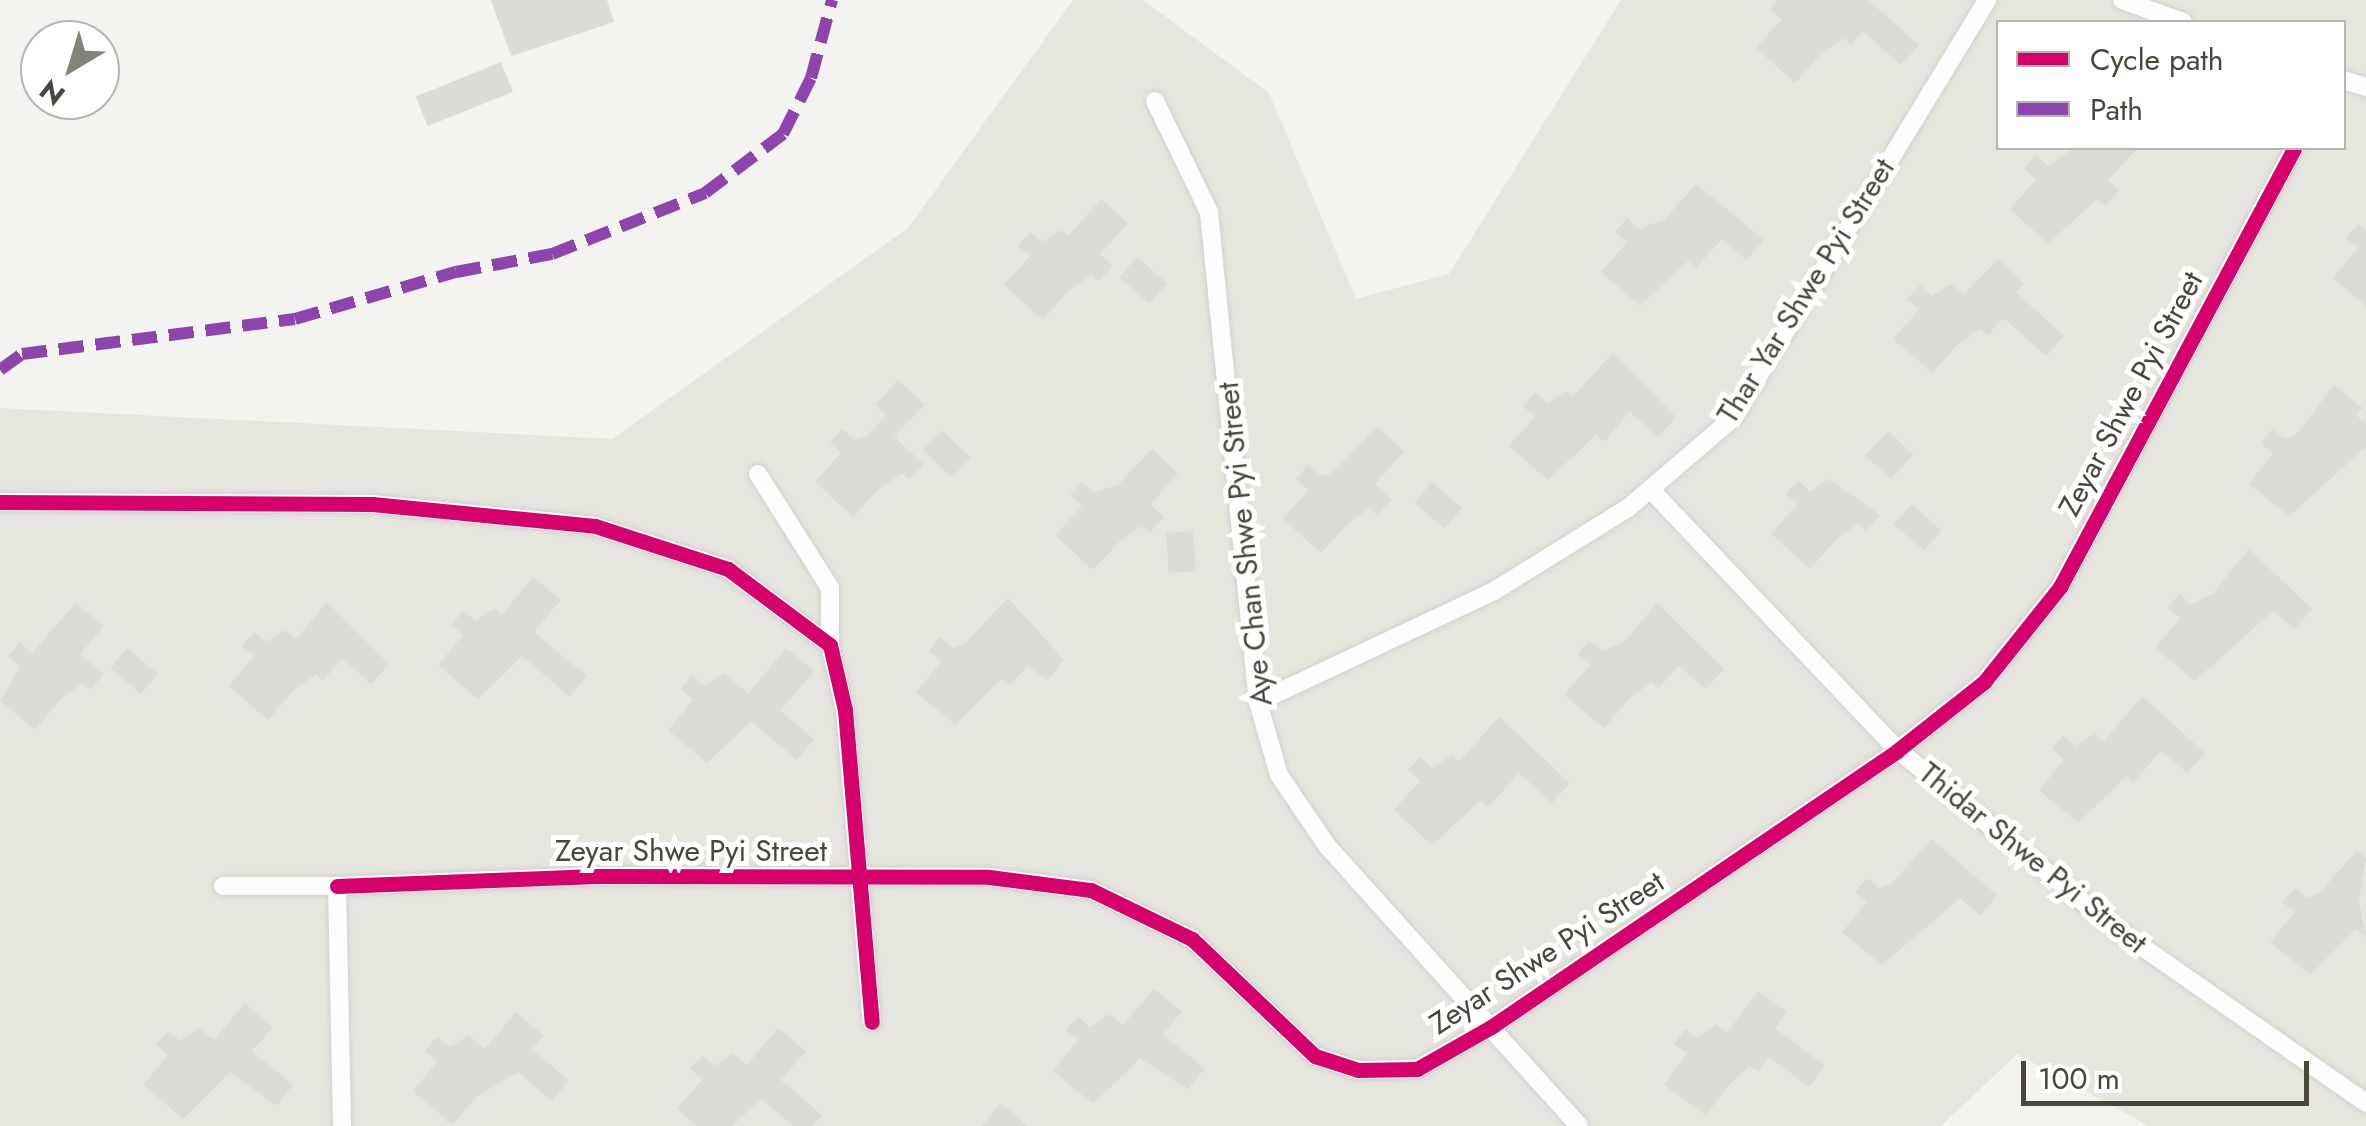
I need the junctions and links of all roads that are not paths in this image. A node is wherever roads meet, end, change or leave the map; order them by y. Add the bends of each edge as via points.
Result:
1 (1987, 0) edge
2 (2122, 0) edge
3 (2177, 20) edge
4 (1156, 101) dead end
5 (2293, 150) edge
6 (758, 474) dead end
7 (1650, 489) junction
8 (0, 502) edge
9 (830, 645) junction
10 (1258, 702) junction
11 (1898, 750) junction
12 (860, 879) junction
13 (222, 886) dead end
14 (337, 886) junction
15 (872, 1022) dead end
16 (1491, 1028) junction
17 (2363, 1094) edge
18 (342, 1126) edge
19 (1580, 1126) edge

1 - 7 street, Thar Yar Shwe Pyi Street via 1733,418
2 - 3 street
4 - 10 street, Aye Chan Shwe Pyi Street via 1208,212
5 - 11 street, Zeyar Shwe Pyi Street via 2060,587 1984,682
6 - 9 street via 830,588
7 - 10 street, Thar Yar Shwe Pyi Street via 1494,591
7 - 11 street, Thidar Shwe Pyi Street
8 - 9 street via 372,504 594,526 728,569
9 - 12 street via 845,710
10 - 16 street, Aye Chan Shwe Pyi Street via 1279,775 1328,848
11 - 16 street, Zeyar Shwe Pyi Street
11 - 17 street, Thidar Shwe Pyi Street via 2111,924
12 - 14 street, Zeyar Shwe Pyi Street via 597,876
12 - 15 street
12 - 16 street, Zeyar Shwe Pyi Street via 989,877 1091,890 1192,939 1315,1056 1358,1070 1417,1069
13 - 14 street, Zeyar Shwe Pyi Street
14 - 18 street
16 - 19 street, Aye Chan Shwe Pyi Street

